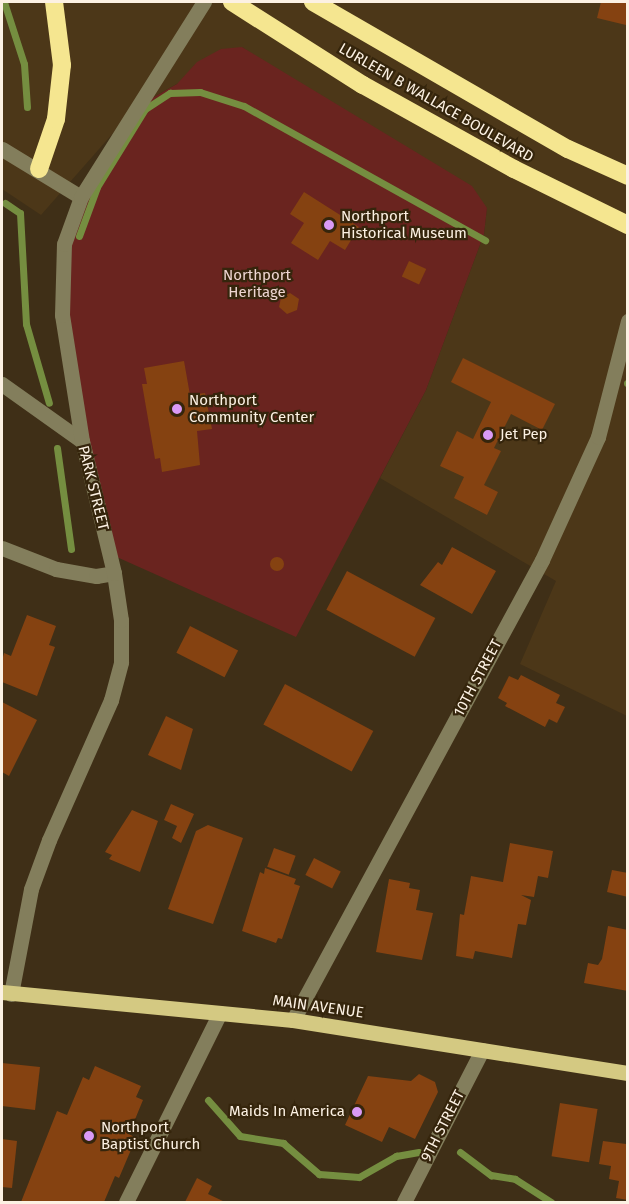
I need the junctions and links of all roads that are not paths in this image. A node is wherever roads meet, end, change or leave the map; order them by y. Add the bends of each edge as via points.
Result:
1 (54, 2) edge
2 (204, 2) edge
3 (232, 2) edge
4 (313, 2) edge
5 (329, 2) edge
6 (352, 28) junction
7 (2, 149) edge
8 (39, 169) junction
9 (627, 176) edge
10 (81, 197) junction
11 (627, 225) edge
12 (627, 321) edge
13 (2, 384) edge
14 (82, 441) junction
15 (2, 548) edge
16 (114, 573) junction
17 (6, 993) edge
18 (220, 1013) junction
19 (293, 1020) junction
20 (482, 1050) junction
21 (627, 1073) edge
22 (126, 1203) edge
23 (404, 1203) edge

1 - 8 highway via 62,65 56,119
2 - 10 street, PARK STREET
3 - 11 highway, LURLEEN B WALLACE BOULEVARD via 363,85 514,169
4 - 6 highway, LURLEEN B WALLACE BOULEVARD
5 - 6 highway
6 - 9 highway, LURLEEN B WALLACE BOULEVARD via 568,149
7 - 8 street
8 - 10 street
10 - 14 street, PARK STREET via 64,244 62,315
12 - 19 street, 10TH STREET via 598,437 542,560
13 - 14 street
14 - 16 street, PARK STREET
15 - 16 street via 56,570 96,576
16 - 17 street, PARK STREET via 121,620 121,662 111,700 31,889
17 - 18 main road, MAIN AVENUE
18 - 19 main road, MAIN AVENUE
18 - 22 street
19 - 20 main road, MAIN AVENUE
20 - 21 main road, MAIN AVENUE
20 - 23 street, 9TH STREET

